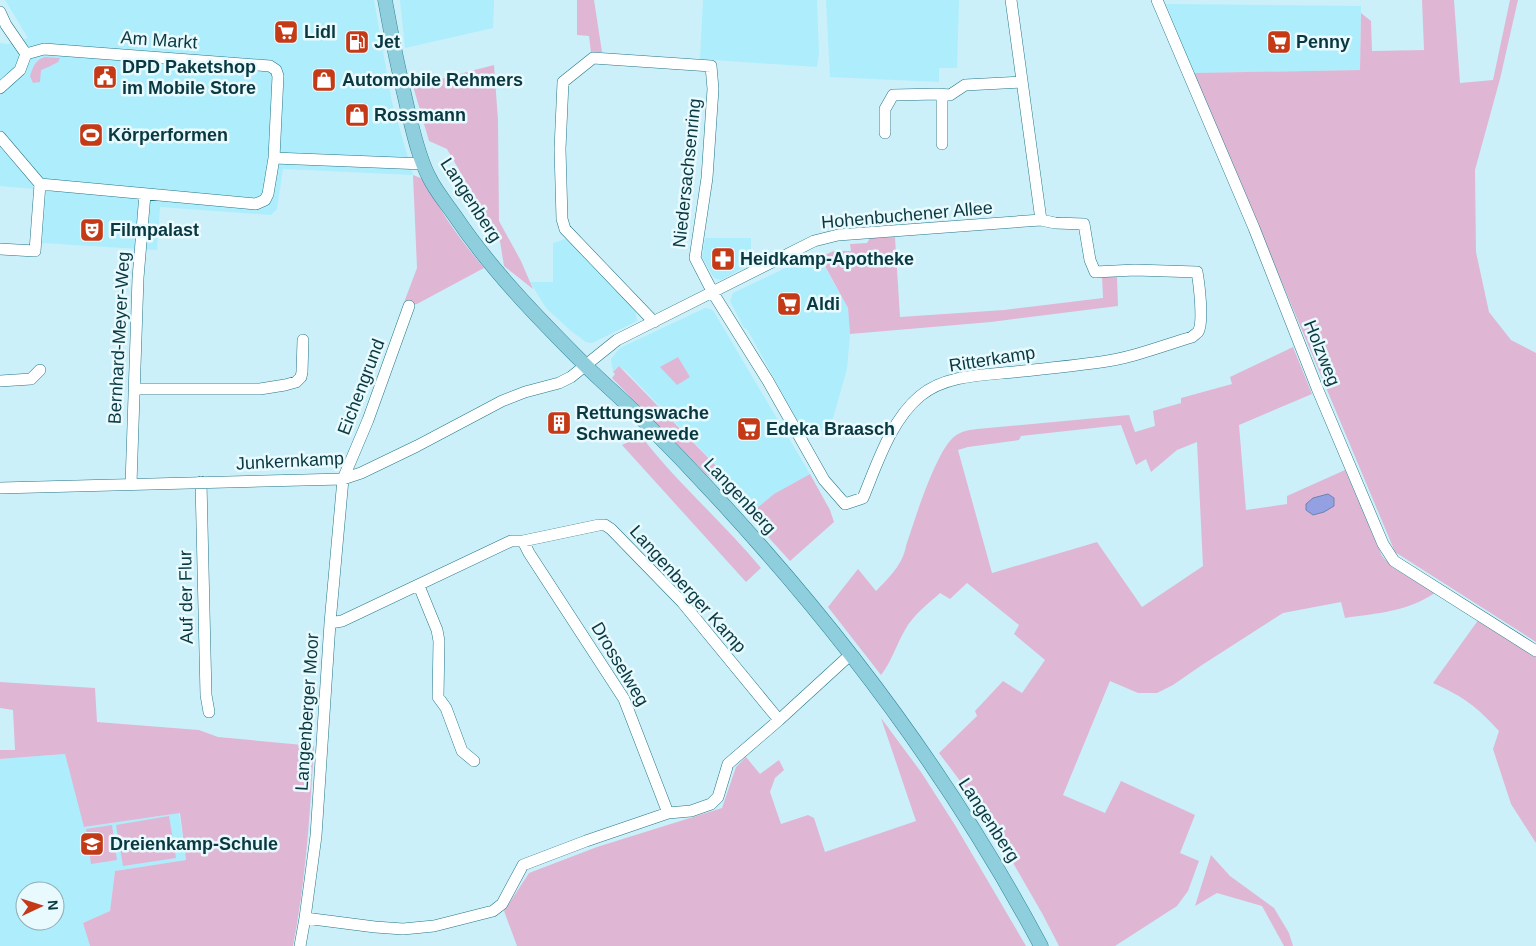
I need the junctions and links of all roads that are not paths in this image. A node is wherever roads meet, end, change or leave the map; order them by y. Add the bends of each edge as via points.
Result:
1 (385, 0) edge
2 (1011, 0) edge
3 (1157, 0) edge
4 (0, 12) edge
5 (26, 54) junction
6 (1022, 82) junction
7 (0, 88) edge
8 (942, 94) junction
9 (885, 133) dead end
10 (0, 137) edge
11 (942, 144) dead end
12 (274, 158) junction
13 (424, 164) junction
14 (40, 184) junction
15 (145, 194) junction
16 (1041, 220) junction
17 (0, 249) edge
18 (713, 292) junction
19 (409, 306) dead end
20 (654, 322) junction
21 (303, 340) dead end
22 (585, 365) junction
23 (40, 370) dead end
24 (0, 381) edge
25 (134, 389) junction
26 (343, 479) junction
27 (201, 482) junction
28 (131, 484) junction
29 (0, 488) edge
30 (523, 541) junction
31 (419, 586) junction
32 (330, 624) junction
33 (1536, 651) edge
34 (850, 655) junction
35 (209, 712) dead end
36 (779, 720) junction
37 (474, 761) dead end
38 (668, 813) junction
39 (305, 918) junction
40 (300, 946) edge
41 (1042, 946) edge

1 - 13 main road, Langenberg via 404,94
2 - 6 street
3 - 33 street, Holzweg via 1383,544 1394,561
4 - 5 street
5 - 7 street via 20,70
5 - 12 street, Am Markt via 44,49 270,66 278,76
6 - 8 street via 965,85 950,95
6 - 16 street
8 - 9 street via 893,95 885,109
8 - 11 street
10 - 14 street
12 - 13 street
12 - 15 street, Am Markt via 268,194 265,200 256,204
13 - 22 main road, Langenberg via 429,177 468,235 503,279
14 - 15 street, Am Markt
14 - 17 street via 35,251
15 - 25 street, Bernhard-Meyer-Weg
16 - 18 street, Hohenbuchener Allee via 838,235 814,241
16 - 18 street, Ritterkamp via 1084,224 1095,272 1197,272 1200,295 1198,333 1130,357 967,377 931,389 919,397 899,421 863,498 845,504 824,480
18 - 20 street, Hohenbuchener Allee
18 - 20 street, Niedersachsenring via 696,258 707,178 713,90 711,66 593,58 563,82 560,149 562,219 565,230
19 - 26 street, Eichengrund
20 - 22 street, Hohenbuchener Allee via 617,340
21 - 25 street via 302,372 296,382 286,385 260,389
22 - 26 street, Junkernkamp via 560,383 502,401 361,473
22 - 34 main road, Langenberg via 725,506
23 - 24 street via 31,378
25 - 28 street, Bernhard-Meyer-Weg
26 - 27 street, Junkernkamp
26 - 32 street, Langenberger Moor
27 - 28 street, Junkernkamp
27 - 35 street, Auf der Flur
28 - 29 street, Junkernkamp
30 - 31 street, Langenberger Kamp via 511,541
30 - 36 street, Langenberger Kamp via 598,525 611,529 682,602
30 - 38 street, Drosselweg via 624,699
31 - 32 street, Langenberger Kamp
31 - 37 street via 440,641 438,697 446,708 462,751
32 - 39 street, Langenberger Moor via 316,836
34 - 36 street
34 - 41 main road, Langenberg via 940,778 1009,886
36 - 38 street via 728,764 718,797 711,804 691,811
38 - 39 street via 523,866 502,904 493,911 434,926 403,929
39 - 40 street, Langenberger Moor

